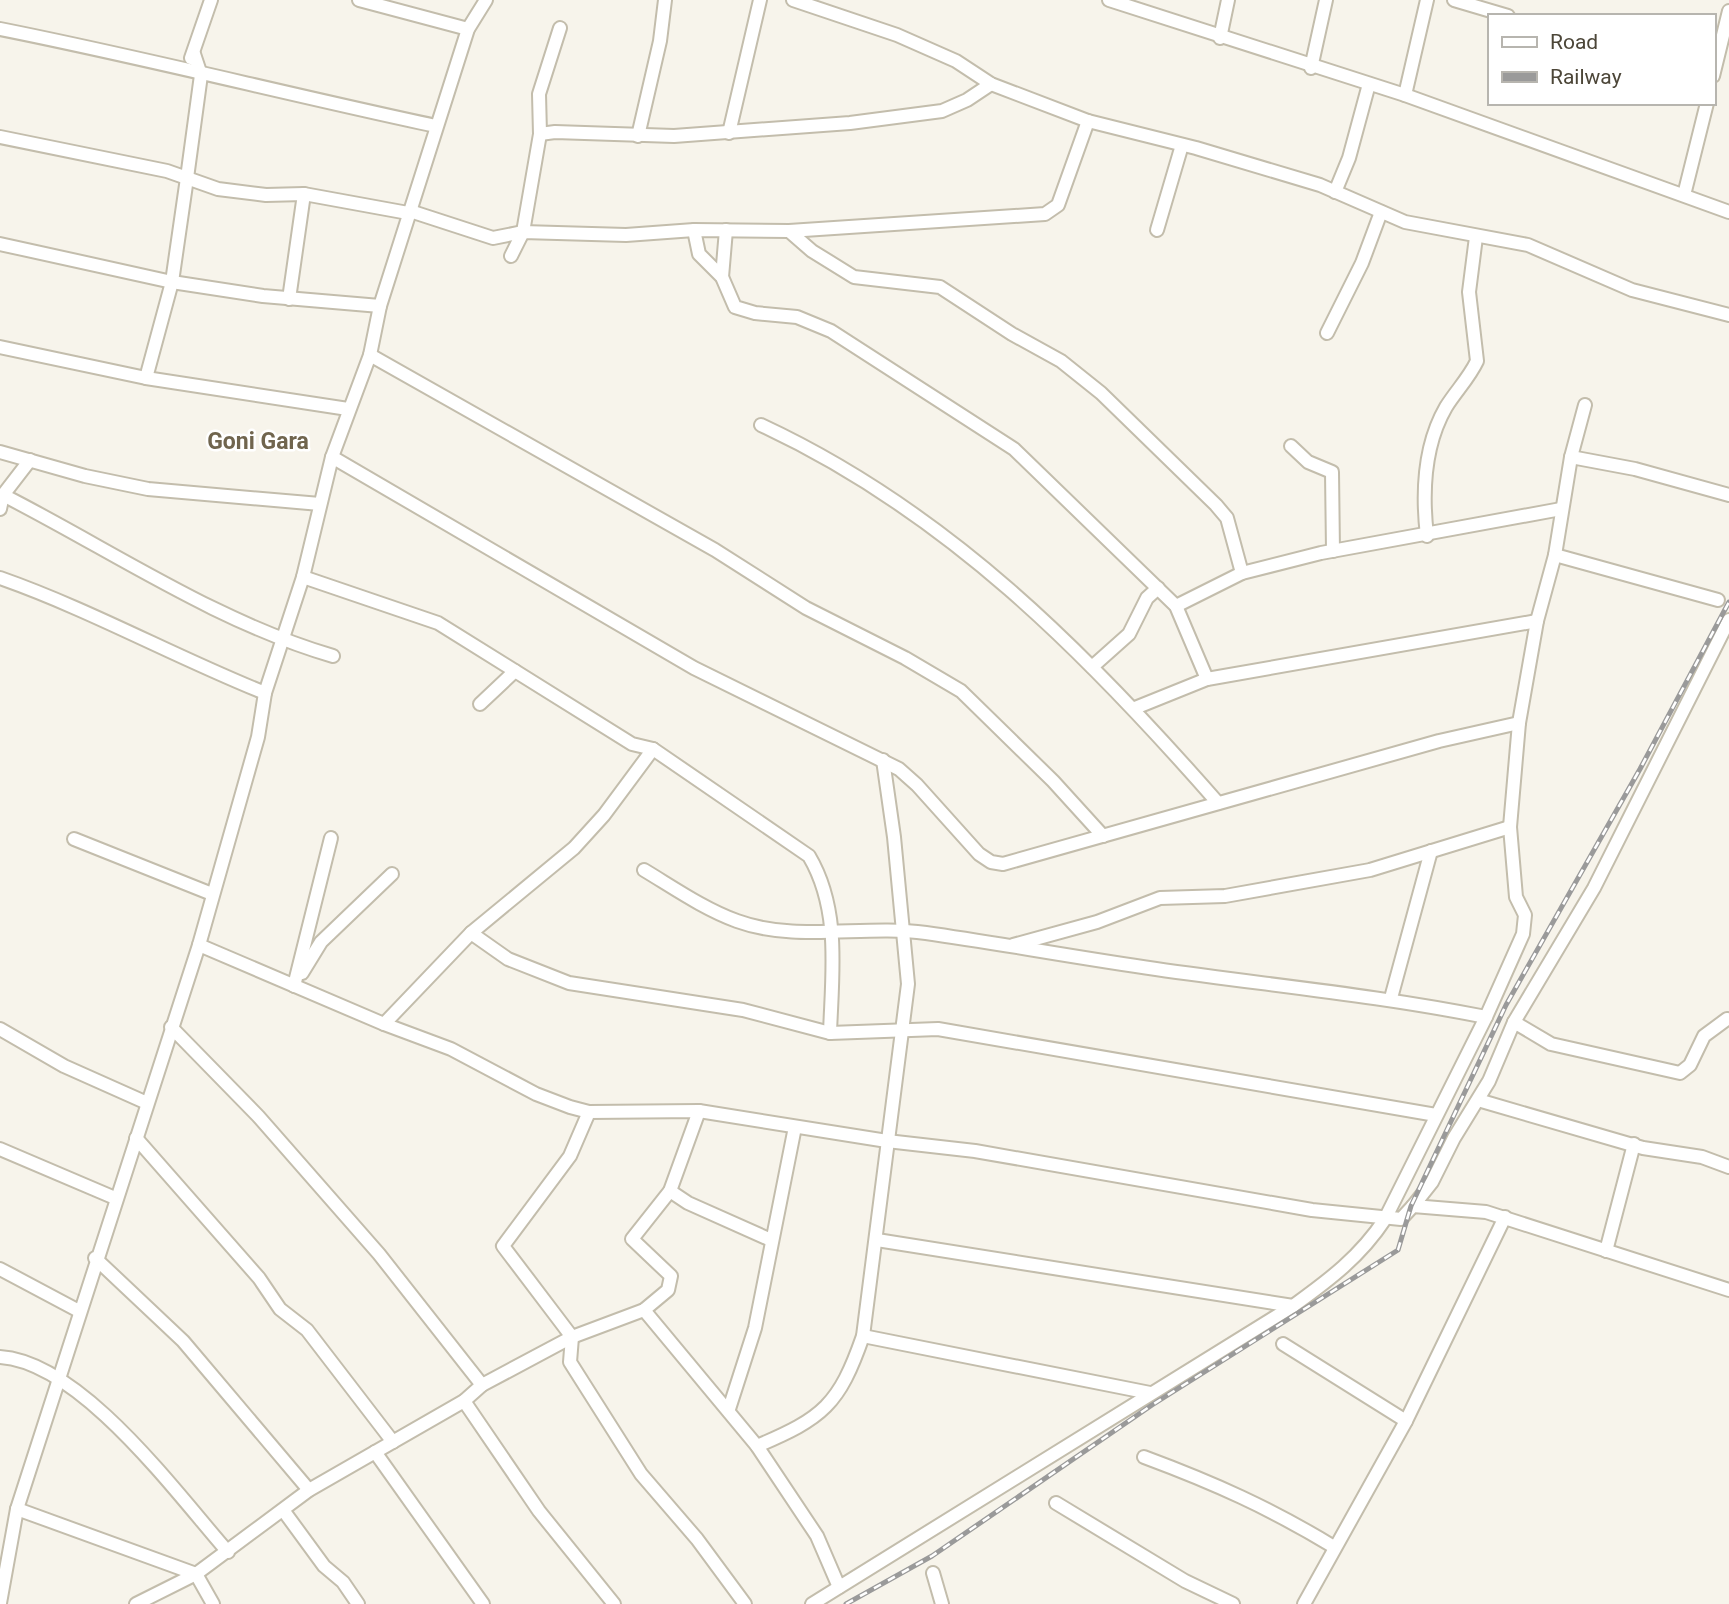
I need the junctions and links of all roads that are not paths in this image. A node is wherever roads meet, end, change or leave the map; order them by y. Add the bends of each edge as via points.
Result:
1 (211, 0) edge
2 (359, 0) edge
3 (486, 0) edge
4 (665, 0) edge
5 (760, 0) edge
6 (793, 0) edge
7 (1228, 0) edge
8 (1326, 0) edge
9 (1427, 0) edge
10 (1454, 0) edge
11 (1118, 1) edge
12 (1729, 11) edge
13 (1501, 14) edge
14 (560, 28) dead end
15 (0, 29) edge
16 (468, 29) junction
17 (1220, 37) junction
18 (194, 54) junction
19 (1311, 68) junction
20 (1715, 68) edge
21 (182, 69) junction
22 (201, 75) junction
23 (990, 84) junction
24 (1368, 84) junction
25 (1405, 96) junction
26 (1706, 105) edge
27 (1088, 121) junction
28 (436, 126) junction
29 (729, 133) junction
30 (540, 134) junction
31 (638, 136) junction
32 (0, 137) edge
33 (1182, 145) junction
34 (187, 178) junction
35 (1335, 192) junction
36 (304, 194) junction
37 (1684, 195) junction
38 (409, 212) junction
39 (1381, 212) junction
40 (1729, 212) edge
41 (694, 230) junction
42 (726, 230) junction
43 (1157, 230) dead end
44 (789, 231) junction
45 (523, 232) junction
46 (1476, 237) junction
47 (0, 244) edge
48 (511, 256) dead end
49 (722, 277) junction
50 (172, 282) junction
51 (289, 299) junction
52 (380, 306) junction
53 (1729, 314) edge
54 (1327, 333) dead end
55 (0, 347) edge
56 (370, 355) junction
57 (146, 379) junction
58 (1585, 405) dead end
59 (348, 409) junction
60 (761, 425) dead end
61 (1291, 446) dead end
62 (0, 452) edge
63 (332, 457) junction
64 (1571, 457) junction
65 (30, 460) junction
66 (2, 495) junction
67 (1729, 495) edge
68 (320, 504) junction
69 (0, 509) edge
70 (1561, 509) junction
71 (1427, 536) junction
72 (1333, 551) junction
73 (1555, 555) junction
74 (1242, 573) junction
75 (0, 578) edge
76 (303, 578) junction
77 (1158, 588) junction
78 (1718, 600) dead end
79 (1176, 606) junction
80 (1729, 620) edge
81 (1538, 621) junction
82 (284, 642) junction
83 (333, 656) dead end
84 (1092, 667) junction
85 (515, 671) junction
86 (1207, 679) junction
87 (265, 693) junction
88 (480, 704) dead end
89 (1135, 708) junction
90 (1519, 723) junction
91 (653, 749) junction
92 (883, 760) junction
93 (1218, 803) junction
94 (1510, 827) junction
95 (1103, 836) junction
96 (331, 838) dead end
97 (74, 839) dead end
98 (1430, 852) junction
99 (644, 870) dead end
100 (392, 874) dead end
101 (212, 894) junction
102 (902, 929) junction
103 (833, 932) junction
104 (471, 933) junction
105 (199, 945) junction
106 (1013, 946) junction
107 (294, 986) junction
108 (1391, 998) junction
109 (1486, 1017) junction
110 (1727, 1019) edge
111 (1514, 1022) junction
112 (384, 1024) junction
113 (171, 1027) junction
114 (0, 1029) edge
115 (901, 1032) junction
116 (830, 1034) junction
117 (1478, 1100) junction
118 (147, 1103) junction
119 (699, 1111) junction
120 (589, 1112) junction
121 (1436, 1115) junction
122 (795, 1126) junction
123 (136, 1138) junction
124 (887, 1141) junction
125 (1634, 1144) junction
126 (0, 1149) edge
127 (1729, 1167) edge
128 (670, 1191) junction
129 (115, 1198) junction
130 (1413, 1206) junction
131 (1505, 1217) junction
132 (1385, 1219) junction
133 (771, 1240) junction
134 (877, 1240) junction
135 (1606, 1251) junction
136 (95, 1258) junction
137 (0, 1269) edge
138 (1729, 1290) edge
139 (1293, 1306) junction
140 (644, 1310) junction
141 (79, 1311) junction
142 (863, 1336) junction
143 (572, 1337) junction
144 (1283, 1345) dead end
145 (0, 1357) edge
146 (58, 1377) junction
147 (482, 1385) junction
148 (1150, 1393) junction
149 (464, 1401) junction
150 (729, 1409) junction
151 (1406, 1421) junction
152 (393, 1442) junction
153 (757, 1446) junction
154 (375, 1452) junction
155 (1144, 1457) dead end
156 (309, 1490) junction
157 (1056, 1503) dead end
158 (17, 1509) junction
159 (283, 1510) junction
160 (1334, 1547) junction
161 (228, 1552) junction
162 (4, 1563) edge
163 (933, 1573) dead end
164 (196, 1574) junction
165 (839, 1587) junction
166 (0, 1603) edge
167 (136, 1604) edge
168 (213, 1604) edge
169 (358, 1604) edge
170 (482, 1604) edge
171 (614, 1604) edge
172 (745, 1604) edge
173 (812, 1604) edge
174 (942, 1604) edge
175 (1233, 1604) edge
176 (1304, 1604) edge

1 - 18 street
2 - 16 street
3 - 16 street
4 - 31 street
5 - 29 street
6 - 23 street via 898,35 956,61
7 - 17 street
8 - 19 street
9 - 25 street
10 - 13 street
11 - 17 street
12 - 20 street
14 - 30 street via 540,94
15 - 21 street
16 - 28 street
17 - 19 street
18 - 21 street
18 - 22 street
19 - 24 street
21 - 22 street
22 - 28 street
22 - 34 street
23 - 27 street
23 - 29 street via 942,111
24 - 25 street
24 - 35 street
25 - 37 street
26 - 37 street
27 - 33 street
27 - 44 street via 1053,211
28 - 38 street
29 - 31 street
30 - 31 street
30 - 45 street
32 - 34 street
33 - 35 street
33 - 43 street
34 - 36 street via 218,189
34 - 50 street
35 - 39 street
36 - 38 street
36 - 51 street
37 - 40 street
38 - 45 street via 493,238
38 - 52 street
39 - 46 street via 1405,222
39 - 54 street
41 - 42 street
41 - 45 street via 626,235
41 - 49 street via 699,254
42 - 44 street
42 - 49 street
44 - 74 street via 854,277 940,287 1062,361 1216,505 1227,518
45 - 48 street
46 - 53 street via 1528,245 1632,290
46 - 71 street via 1469,292 1477,361 1445,408 1429,458 1422,494
47 - 50 street
49 - 77 street via 735,307 797,317 831,331 1014,449
50 - 51 street
50 - 57 street
51 - 52 street
52 - 56 street
55 - 57 street
56 - 59 street
56 - 95 street via 715,550 806,608 961,691
57 - 59 street
58 - 64 street
59 - 63 street
60 - 84 street via 874,487 939,530
61 - 72 street via 1308,462 1332,472
62 - 65 street
63 - 68 street
63 - 92 street via 694,668
64 - 67 street via 1635,468
64 - 70 street
65 - 66 street
65 - 68 street via 148,489
66 - 69 street
66 - 82 street
68 - 76 street
70 - 71 street
70 - 73 street
71 - 72 street
72 - 74 street
73 - 78 street
73 - 81 street
74 - 79 street
75 - 87 street via 111,622
76 - 82 street
76 - 85 street via 438,624
77 - 79 street
77 - 84 street via 1147,598 1129,634
79 - 86 street
80 - 111 street via 1594,888
81 - 86 street
81 - 90 street
82 - 83 street
82 - 87 street
84 - 89 street
85 - 88 street
85 - 91 street via 632,744
86 - 89 street
87 - 101 street via 258,737
89 - 93 street
90 - 93 street
90 - 94 street
91 - 103 street via 809,856 820,875
91 - 104 street via 574,848
92 - 95 street via 917,785 991,862 1003,864
92 - 102 street
93 - 95 street
94 - 98 street
94 - 109 street via 1516,897 1525,915 1523,934
96 - 107 street
97 - 101 street
98 - 106 street via 1370,870 1226,896 1160,898
98 - 108 street
99 - 103 street via 738,921 768,929
100 - 107 street via 321,942
101 - 105 street
102 - 103 street
102 - 106 street
102 - 115 street via 908,984
103 - 116 street
104 - 112 street
104 - 116 street via 508,959 569,983 743,1010
105 - 107 street
105 - 113 street
106 - 108 street
107 - 112 street
108 - 109 street
109 - 121 street
110 - 111 street via 1703,1036 1690,1065 1680,1073 1551,1044
111 - 117 street
112 - 120 street via 451,1049 536,1094
113 - 118 street
113 - 147 street via 258,1116 379,1254
114 - 118 street via 64,1066
115 - 116 street
115 - 121 street via 937,1029
115 - 124 street
117 - 125 street
117 - 130 street via 1432,1182
118 - 123 street
119 - 120 street
119 - 122 street
119 - 128 street
120 - 143 street via 570,1156 503,1246
121 - 132 street
122 - 124 street
122 - 133 street
123 - 129 street
123 - 152 street via 280,1308 307,1330
124 - 132 street via 975,1151
124 - 134 street
125 - 127 street
125 - 135 street
126 - 129 street
128 - 133 street
128 - 140 street via 632,1239 671,1276 668,1290
129 - 136 street
130 - 131 street
130 - 132 street via 1401,1219
131 - 135 street
131 - 151 street
132 - 139 street via 1370,1243 1338,1275
133 - 150 street via 755,1328
134 - 139 street
134 - 142 street
135 - 138 street
136 - 141 street
136 - 156 street via 183,1341
137 - 141 street
139 - 148 street
140 - 143 street
140 - 150 street
141 - 146 street
142 - 148 street
142 - 153 street via 849,1378 830,1402 805,1426
143 - 147 street
143 - 172 street via 570,1362 641,1474
144 - 151 street
145 - 146 street via 37,1365
146 - 158 street
146 - 161 street via 102,1410
147 - 149 street
148 - 165 street
149 - 152 street
149 - 171 street via 539,1511
150 - 153 street
151 - 160 street
152 - 154 street
153 - 165 street via 817,1536
154 - 156 street
154 - 170 street
155 - 160 street via 1231,1490
156 - 159 street
157 - 175 street via 1185,1581
158 - 162 street
158 - 164 street
159 - 161 street
159 - 169 street
160 - 176 street
161 - 164 street
162 - 166 street
163 - 174 street
164 - 167 street
164 - 168 street
165 - 173 street

